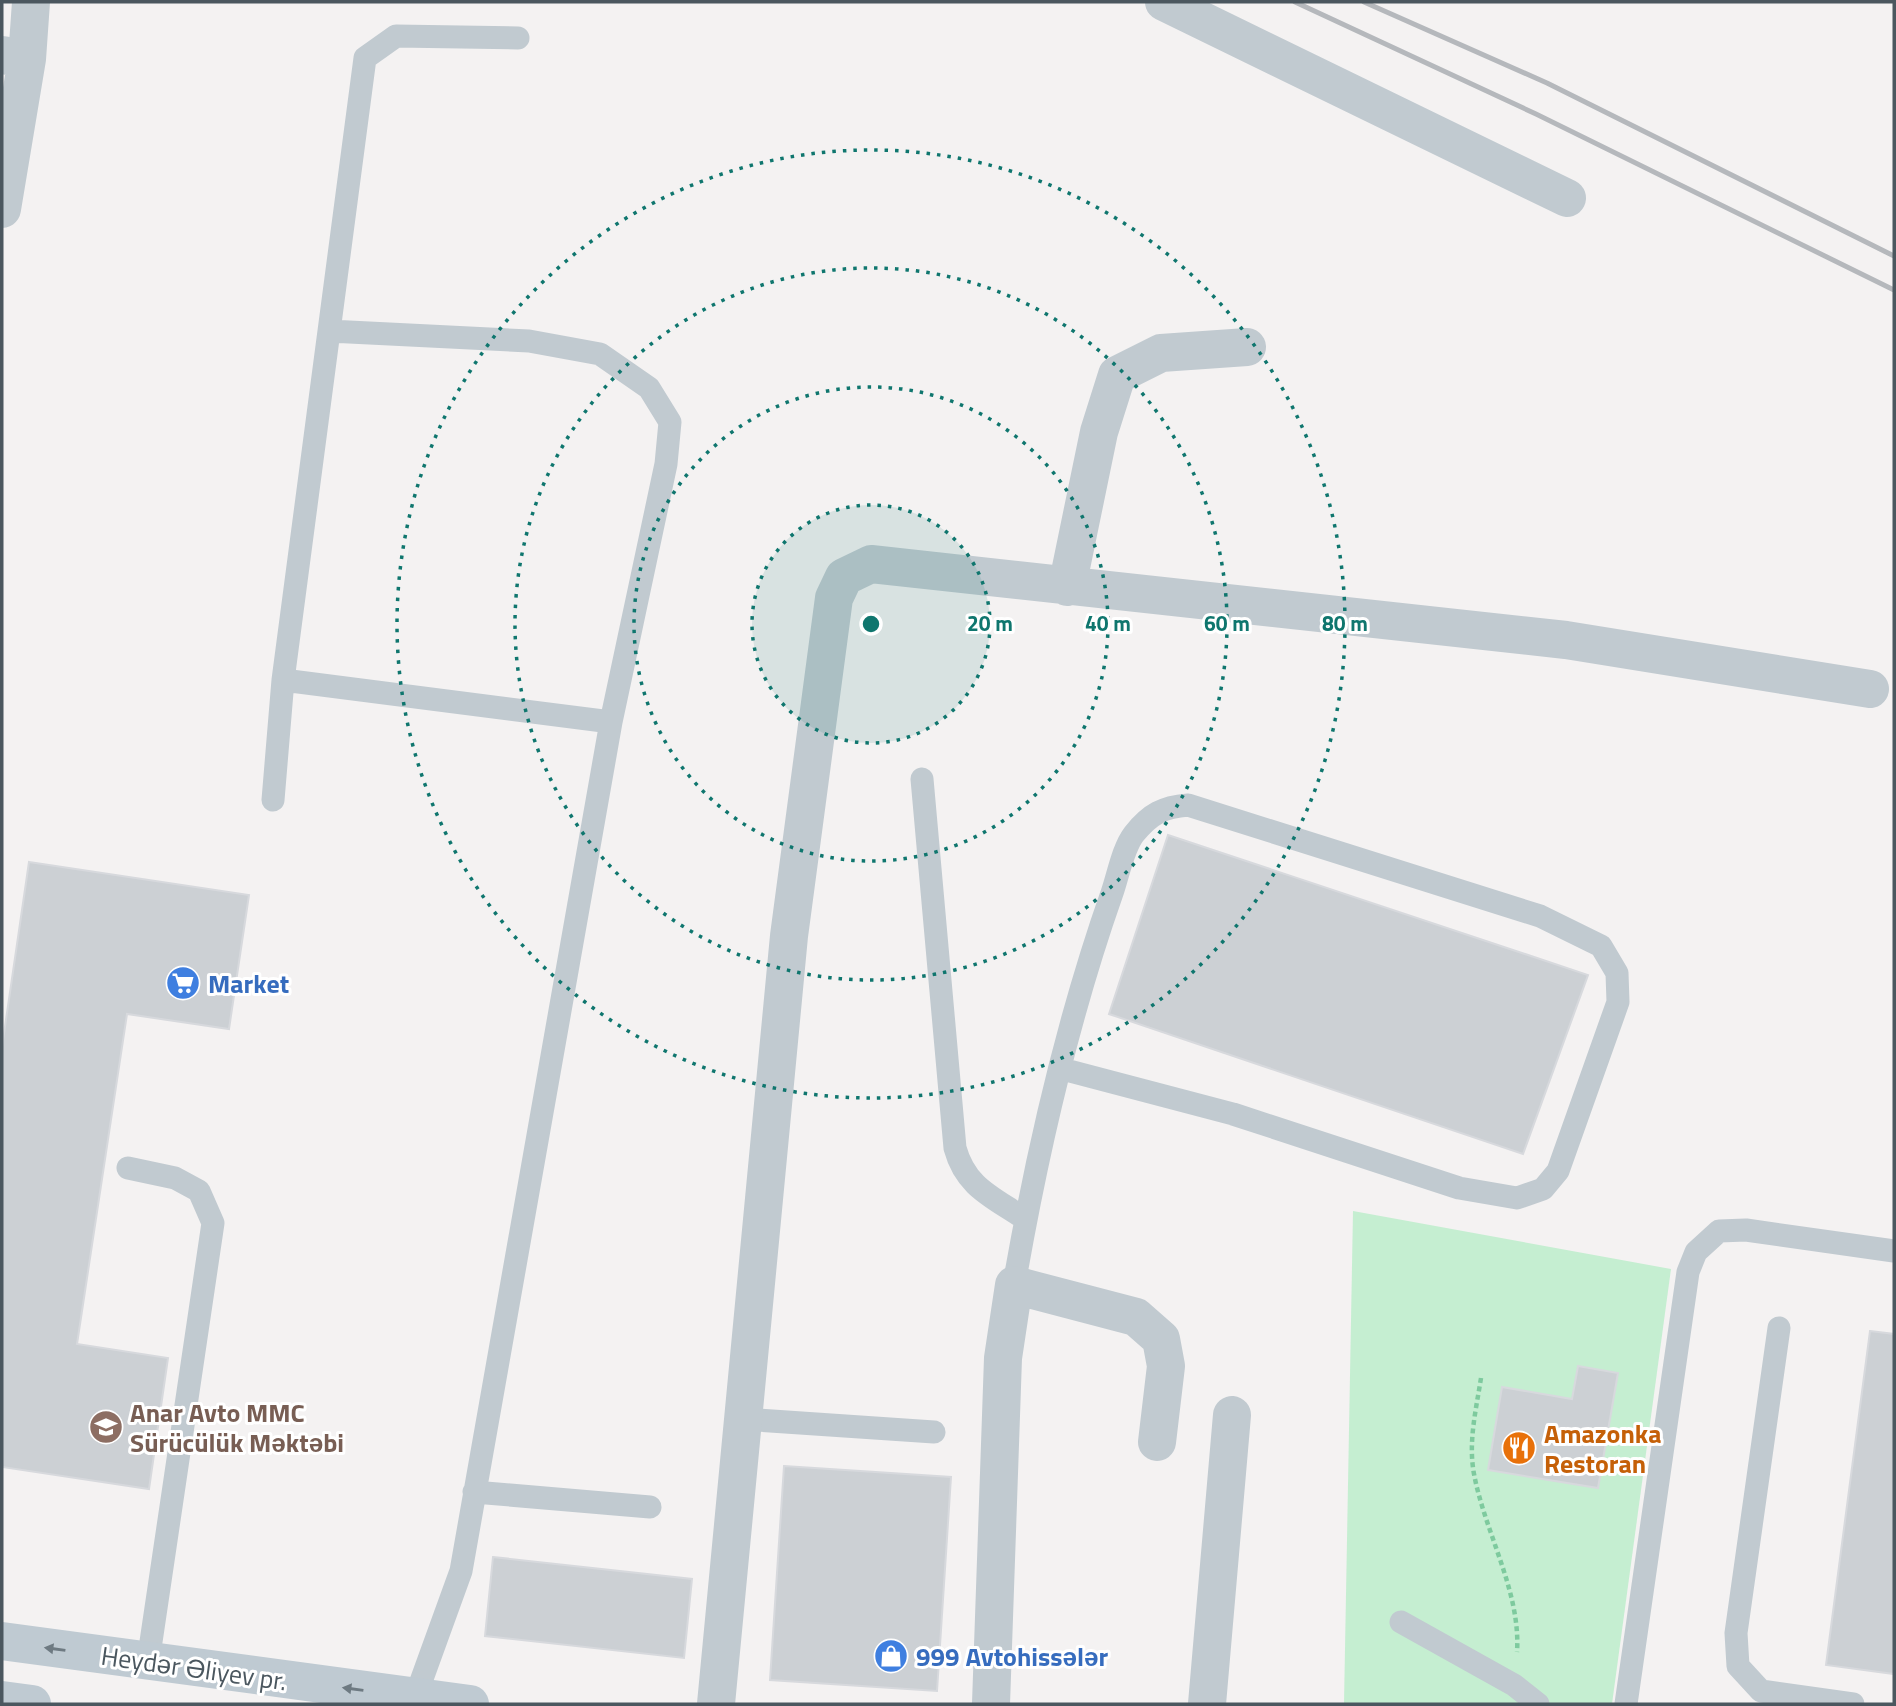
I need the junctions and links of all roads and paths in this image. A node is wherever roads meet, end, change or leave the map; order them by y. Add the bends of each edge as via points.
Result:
1 (30, 2) edge
2 (1164, 2) edge
3 (518, 38) dead end
4 (14, 57) edge
5 (1567, 198) dead end
6 (2, 209) edge
7 (329, 331) junction
8 (1247, 347) dead end
9 (1067, 587) junction
10 (283, 680) junction
11 (1870, 690) dead end
12 (611, 722) junction
13 (922, 779) dead end
14 (273, 800) dead end
15 (1062, 1069) junction
16 (128, 1168) dead end
17 (1026, 1219) junction
18 (1894, 1251) edge
19 (1014, 1285) junction
20 (1779, 1328) dead end
21 (1481, 1378) dead end
22 (1232, 1415) dead end
23 (742, 1419) junction
24 (934, 1432) dead end
25 (1157, 1442) dead end
26 (474, 1492) junction
27 (650, 1507) dead end
28 (1401, 1622) dead end
29 (2, 1641) edge
30 (148, 1662) junction
31 (1514, 1685) junction
32 (2, 1700) edge
33 (414, 1701) edge
34 (32, 1704) edge
35 (470, 1704) edge
36 (716, 1704) edge
37 (991, 1704) edge
38 (1207, 1704) edge
39 (1538, 1704) edge
40 (1626, 1704) edge
41 (1853, 1704) edge

1 - 4 street
2 - 5 street
3 - 7 lane via 396,36 365,58
4 - 6 street
7 - 10 lane
7 - 12 lane via 529,341 600,354 649,388 670,422 666,464
8 - 9 street via 1161,353 1117,375 1099,432
9 - 11 street via 1566,640
9 - 23 street via 872,564 844,578 834,598 789,936
10 - 12 lane
10 - 14 lane
12 - 26 lane
13 - 17 lane via 955,1148 961,1169 971,1182
15 - 15 lane via 1101,924 1133,835 1163,807 1188,805 1541,916 1601,946 1617,974 1618,1002 1559,1171 1543,1189 1517,1198 1460,1188 1233,1114
15 - 17 lane
16 - 30 lane via 175,1178 199,1191 214,1223
17 - 19 lane
18 - 40 lane via 1746,1230 1719,1231 1696,1252 1688,1272
19 - 25 street via 1136,1317 1161,1339 1166,1366
19 - 37 street via 1003,1358
20 - 41 lane via 1736,1633 1738,1666 1761,1691
21 - 31 path via 1471,1441 1474,1474 1512,1605 1518,1639
22 - 38 street
23 - 24 lane
23 - 36 street
26 - 27 lane
26 - 33 lane via 461,1571
28 - 31 lane
30 -> 29 main road, Heydər Əliyev pr.
33 -> 30 main road, Heydər Əliyev pr.
31 - 39 lane
32 - 34 main road
33 - 35 main road, Heydər Əliyev pr.

